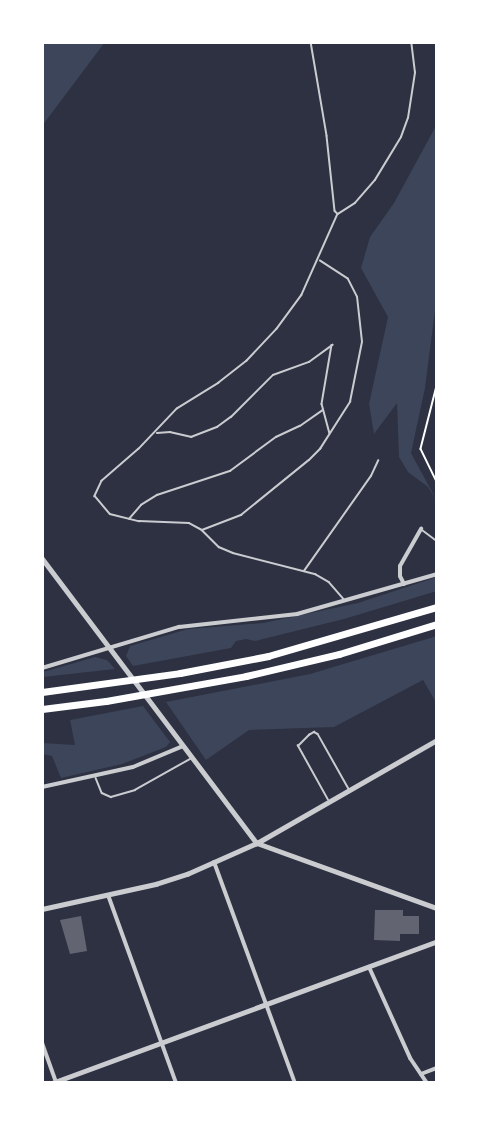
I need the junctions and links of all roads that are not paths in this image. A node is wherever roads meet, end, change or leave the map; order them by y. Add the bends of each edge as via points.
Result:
1 (311, 42) edge
2 (411, 42) edge
3 (338, 214) junction
4 (319, 261) junction
5 (323, 410) junction
6 (156, 433) junction
7 (331, 434) junction
8 (378, 460) dead end
9 (128, 519) junction
10 (421, 529) joint
11 (202, 530) junction
12 (437, 541) edge
13 (42, 558) edge
14 (304, 572) junction
15 (437, 574) edge
16 (404, 584) junction
17 (347, 601) junction
18 (437, 607) edge
19 (437, 624) edge
20 (111, 648) junction
21 (42, 668) edge
22 (42, 692) edge
23 (42, 709) edge
24 (437, 740) edge
25 (183, 746) junction
26 (193, 758) junction
27 (96, 777) junction
28 (42, 787) edge
29 (350, 791) junction
30 (330, 803) junction
31 (257, 843) junction
32 (214, 862) junction
33 (108, 895) junction
34 (437, 908) edge
35 (42, 909) edge
36 (437, 941) edge
37 (369, 966) junction
38 (266, 1005) junction
39 (42, 1043) edge
40 (162, 1043) junction
41 (437, 1068) edge
42 (420, 1074) junction
43 (426, 1082) edge
44 (55, 1083) edge
45 (176, 1083) edge
46 (295, 1083) edge
47 (420, 1083) edge

1 - 3 lane
2 - 3 lane via 415,73 401,137 375,180 355,203
3 - 4 lane
4 - 6 lane via 290,312 247,361 177,409
4 - 7 lane via 342,273 353,287 362,342 350,402
5 - 6 lane via 332,345 309,362 273,375 217,428 191,437
5 - 7 lane
5 - 9 lane via 276,437 230,471 157,495
6 - 9 lane via 97,488 95,496 100,505 110,514
7 - 11 lane via 320,449 241,515
8 - 14 lane
9 - 11 lane via 189,523
10 - 12 lane
10 - 16 street via 400,566
11 - 14 lane via 210,540 233,553
13 - 20 street
14 - 17 lane via 329,582
15 - 16 street
16 - 17 street
17 - 20 street via 273,618 179,627
18 - 22 highway via 330,640 180,673
19 - 23 highway via 339,654 191,687
20 - 21 street
20 - 25 street
24 - 29 street
25 - 26 street
25 - 27 street
26 - 27 lane via 135,790 111,797 102,793
26 - 31 street
27 - 28 street
29 - 30 street
29 - 30 lane via 318,734 309,735 298,746
30 - 31 street
31 - 32 street
31 - 34 street
32 - 33 street via 156,884
32 - 38 street
33 - 35 street
33 - 40 street
36 - 37 street
37 - 38 street
37 - 42 street
38 - 40 street
38 - 46 street
39 - 44 street
40 - 44 street
40 - 45 street
41 - 42 street
42 - 43 street
43 - 47 street

